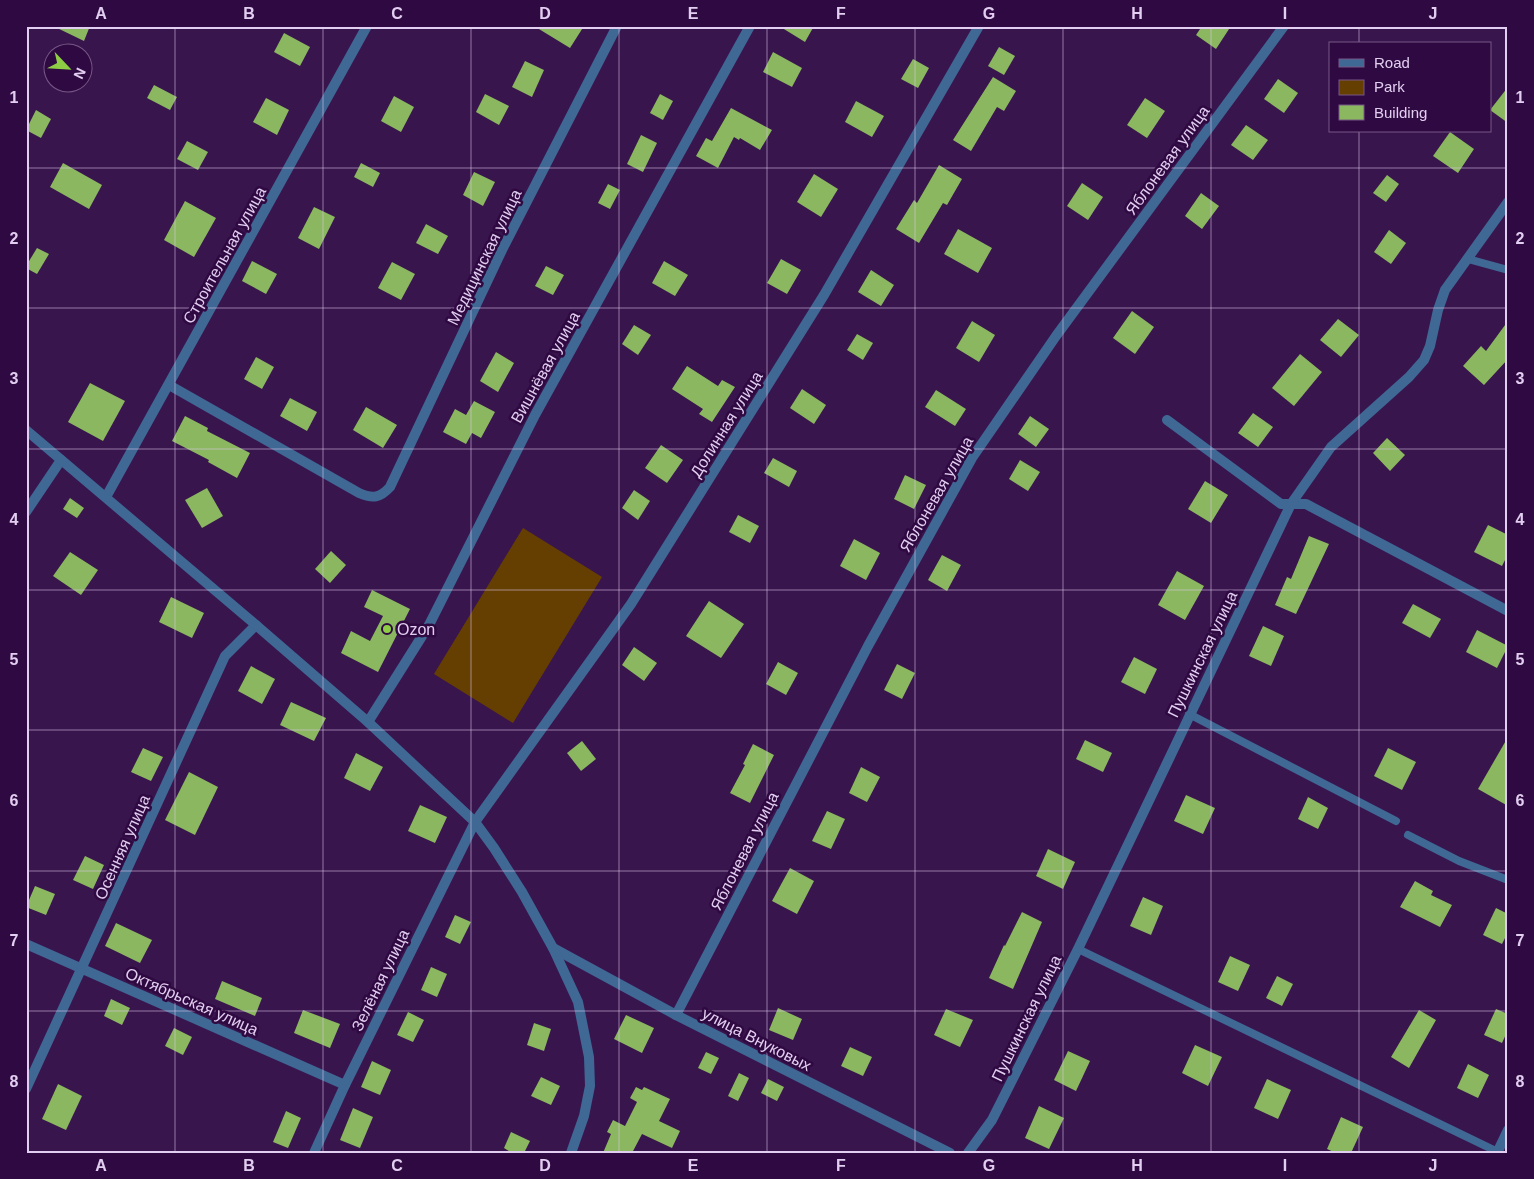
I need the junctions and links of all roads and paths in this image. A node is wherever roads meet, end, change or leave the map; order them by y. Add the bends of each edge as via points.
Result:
1 (367, 26) edge
2 (617, 26) edge
3 (750, 26) edge
4 (979, 26) edge
5 (1284, 26) edge
6 (1508, 202) edge
7 (1468, 258) junction
8 (1508, 270) edge
9 (169, 385) junction
10 (1167, 420) dead end
11 (26, 430) edge
12 (61, 460) junction
13 (106, 497) junction
14 (1291, 504) junction
15 (26, 512) edge
16 (1508, 611) edge
17 (256, 625) junction
18 (1189, 714) junction
19 (368, 722) junction
20 (1396, 821) dead end
21 (475, 822) junction
22 (1408, 834) dead end
23 (1508, 880) edge
24 (26, 944) edge
25 (553, 948) junction
26 (1078, 948) junction
27 (83, 969) junction
28 (676, 1015) junction
29 (345, 1085) junction
30 (26, 1089) edge
31 (1508, 1130) edge
32 (1498, 1152) edge
33 (314, 1153) edge
34 (571, 1153) edge
35 (950, 1153) edge
36 (968, 1153) edge

1 - 9 street, Строительная улица
2 - 9 street, Медицинская улица via 502,250 390,487 383,494 376,497 359,493
3 - 19 street, Вишнёвая улица via 535,416 429,625
4 - 21 street, Долинная улица via 824,295 630,604
5 - 28 street, Яблоневая улица via 1056,336 972,458 868,646
6 - 7 street, Пушкинская улица
7 - 8 lane
7 - 14 street, Пушкинская улица via 1445,290 1424,360 1331,447
9 - 13 street, Строительная улица
10 - 14 street via 1281,504
11 - 12 street
12 - 13 street
12 - 15 street
13 - 17 street
14 - 16 street via 1306,504
14 - 18 street, Пушкинская улица
17 - 19 street
17 - 27 street, Осенняя улица via 226,656
18 - 20 lane
18 - 26 street, Пушкинская улица
19 - 21 street
21 - 25 street via 522,892
21 - 29 street, Зелёная улица
22 - 23 lane via 1459,861
24 - 27 street, Октябрьская улица
25 - 28 street, улица Внуковых
25 - 34 street via 578,1002 589,1057 590,1086
26 - 32 lane
26 - 36 street, Пушкинская улица via 992,1120
27 - 29 street, Октябрьская улица
27 - 30 street, Осенняя улица
28 - 35 street, улица Внуковых
29 - 33 street, Зелёная улица
31 - 32 street

